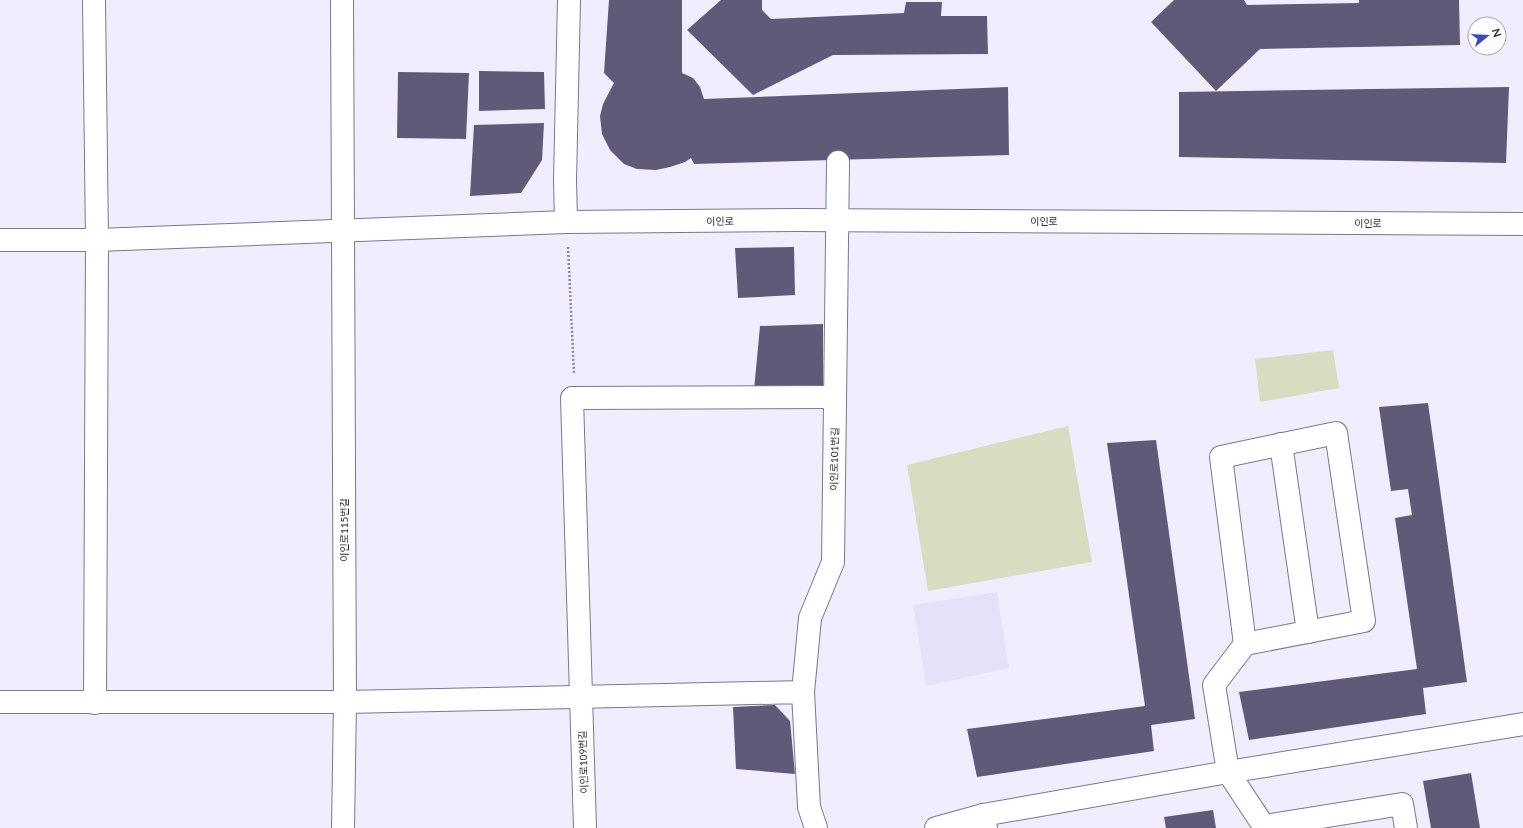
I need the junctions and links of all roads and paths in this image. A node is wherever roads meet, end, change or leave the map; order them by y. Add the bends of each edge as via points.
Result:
1 (94, 0) edge
2 (342, 0) edge
3 (569, 0) edge
4 (838, 162) dead end
5 (837, 220) junction
6 (1523, 224) edge
7 (342, 231) junction
8 (567, 231) junction
9 (0, 240) edge
10 (97, 240) junction
11 (835, 397) junction
12 (574, 398) junction
13 (1281, 444) junction
14 (1308, 632) junction
15 (1245, 644) junction
16 (804, 692) junction
17 (581, 697) junction
18 (0, 702) edge
19 (345, 702) junction
20 (95, 703) junction
21 (1523, 724) edge
22 (1228, 772) junction
23 (1338, 821) edge
24 (985, 822) edge
25 (1295, 824) edge
26 (1265, 827) edge
27 (344, 828) edge
28 (585, 828) edge
29 (816, 828) edge
30 (936, 828) edge
31 (1406, 828) edge

1 - 10 street
2 - 7 street, 이인로115번길
3 - 8 street via 565,180
4 - 5 street, 이인로101번길
5 - 6 street, 이인로
5 - 8 street, 이인로
5 - 11 street, 이인로101번길
7 - 8 street, 이인로
7 - 10 street, 이인로
7 - 19 street, 이인로115번길
8 - 12 path
9 - 10 street, 이인로
10 - 20 street
11 - 12 street
11 - 16 street, 이인로101번길 via 833,562 810,618
12 - 17 street, 이인로109번길
13 - 14 street
13 - 14 street via 1336,433 1364,621
13 - 15 street via 1221,457
14 - 15 street
15 - 22 street via 1214,685
16 - 17 street
16 - 29 street, 이인로101번길 via 809,807
17 - 19 street
17 - 28 street, 이인로109번길
18 - 20 street
19 - 20 street
19 - 27 street, 이인로115번길
21 - 22 street
22 - 24 street
22 - 26 street
23 - 25 street
23 - 31 street via 1402,804
24 - 30 street
25 - 26 street

